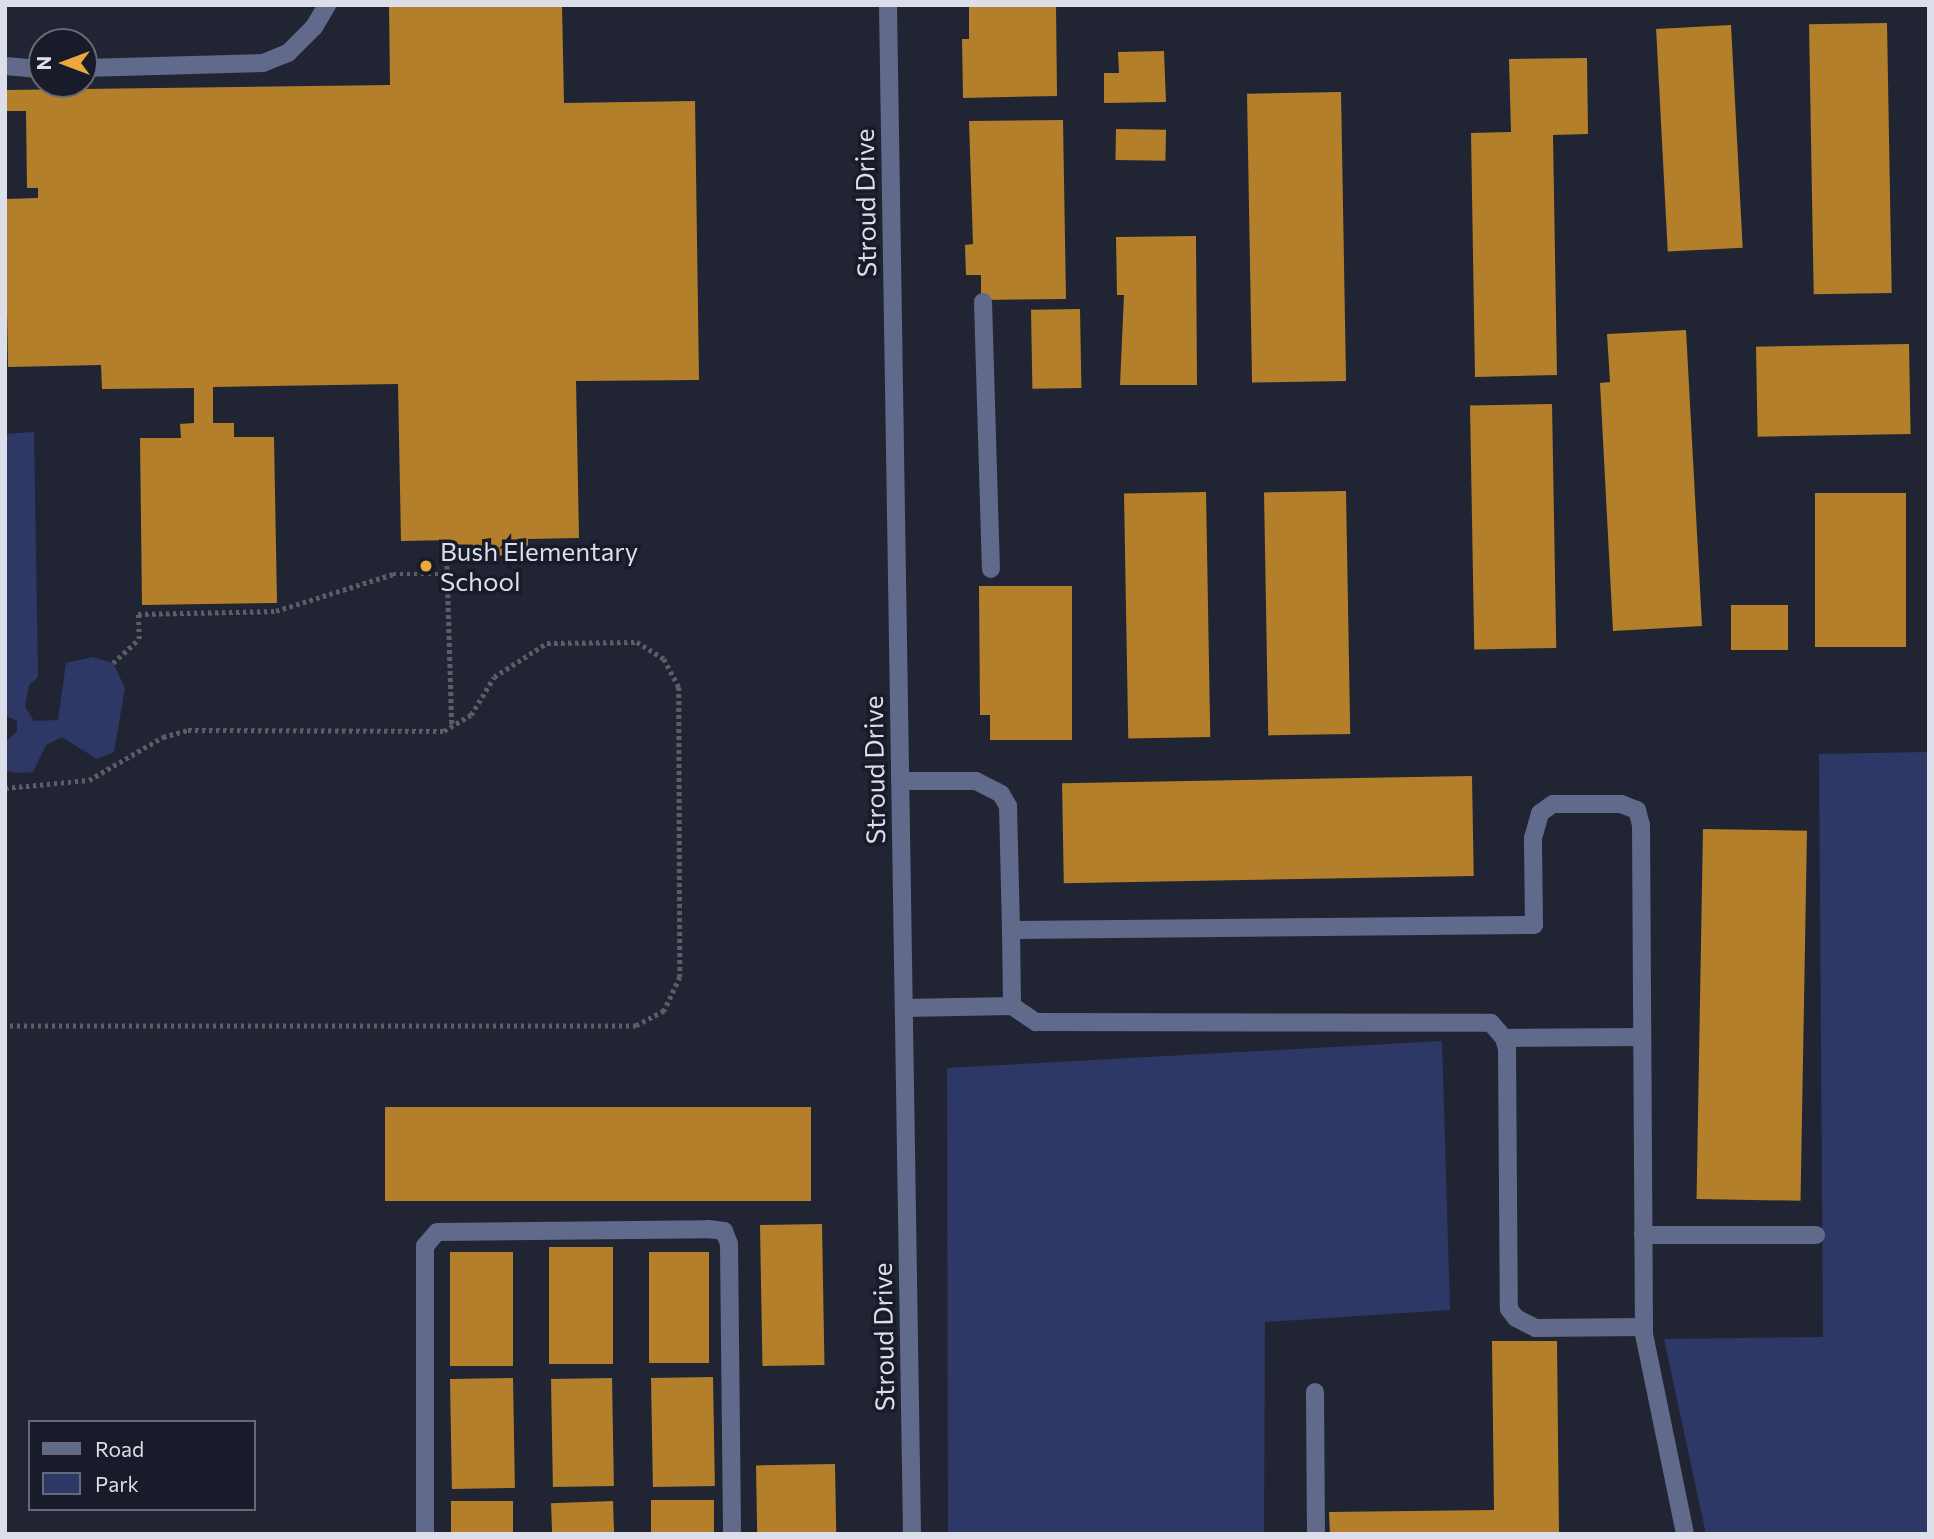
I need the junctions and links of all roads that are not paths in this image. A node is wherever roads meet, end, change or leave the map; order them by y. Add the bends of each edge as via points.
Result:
1 (327, 5) edge
2 (888, 5) edge
3 (5, 66) edge
4 (28, 68) edge
5 (98, 68) edge
6 (983, 302) dead end
7 (991, 569) dead end
8 (900, 781) junction
9 (1011, 930) junction
10 (1012, 1006) junction
11 (904, 1008) junction
12 (1642, 1037) junction
13 (1504, 1038) junction
14 (1643, 1235) junction
15 (1816, 1235) dead end
16 (1644, 1328) junction
17 (1315, 1392) dead end
18 (425, 1534) edge
19 (732, 1534) edge
20 (912, 1534) edge
21 (1316, 1534) edge
22 (1685, 1534) edge

1 - 5 street via 314,27 288,53 263,63
2 - 8 street, Stroud Drive
3 - 4 street
6 - 7 street
8 - 9 street via 976,781 1001,794 1008,806
8 - 11 street, Stroud Drive
9 - 10 street
9 - 12 street via 1534,925 1534,829 1540,813 1553,804 1627,805 1637,810 1641,825
10 - 11 street
10 - 13 street via 1037,1022 1480,1020 1491,1023
11 - 20 street, Stroud Drive
12 - 13 street
12 - 14 street
13 - 16 street via 1510,1309 1516,1318 1536,1328
14 - 15 street
14 - 16 street
16 - 22 street
17 - 21 street
18 - 19 street via 425,1246 437,1232 708,1229 724,1231 729,1244

